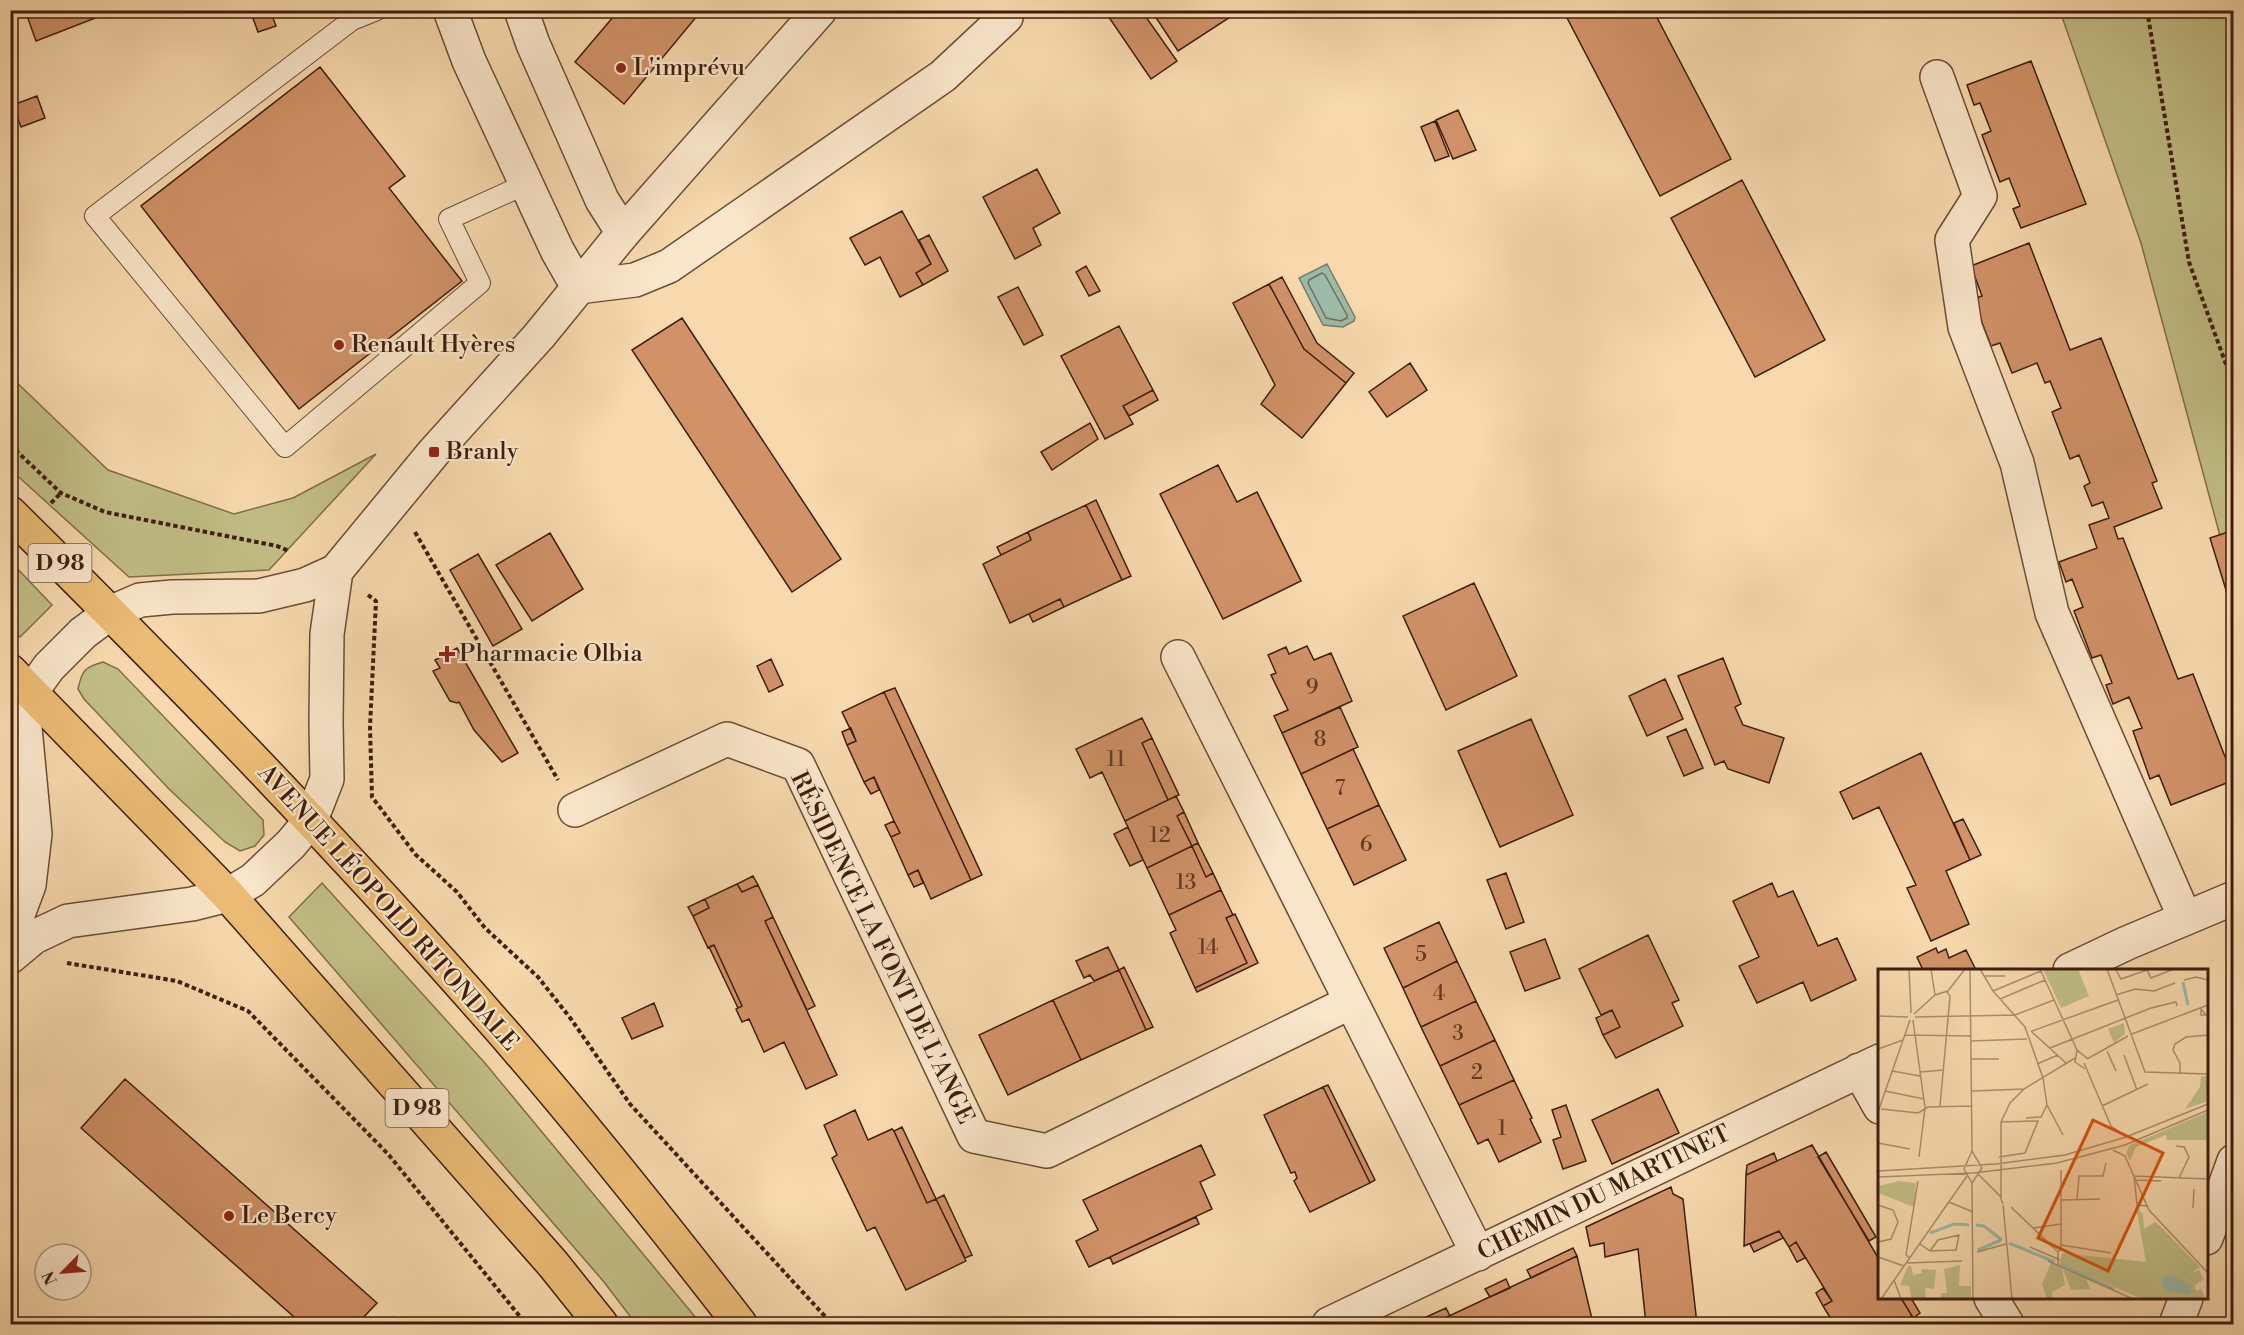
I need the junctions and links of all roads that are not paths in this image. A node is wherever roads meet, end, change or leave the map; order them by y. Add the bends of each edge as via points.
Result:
1 (377, 10) edge
2 (450, 10) edge
3 (521, 10) edge
4 (820, 10) edge
5 (1005, 10) edge
6 (1937, 77) dead end
7 (526, 184) junction
8 (622, 233) junction
9 (578, 287) junction
10 (10, 513) edge
11 (336, 571) junction
12 (110, 613) junction
13 (1178, 657) dead end
14 (21, 682) edge
15 (575, 810) road end
16 (310, 820) junction
17 (228, 895) junction
18 (2234, 898) edge
19 (2185, 918) junction
20 (10, 926) edge
21 (10, 957) edge
22 (2072, 969) edge
23 (1351, 1002) junction
24 (1869, 1066) edge
25 (1878, 1100) edge
26 (2234, 1161) edge
27 (2208, 1232) edge
28 (1478, 1254) junction
29 (1992, 1299) edge
30 (2186, 1299) edge
31 (1339, 1322) edge
32 (601, 1324) edge
33 (740, 1324) edge
34 (2007, 1324) edge
35 (2176, 1324) edge

1 - 7 lane via 352,20 95,216 285,447 480,283 449,219
2 - 7 street via 468,61
3 - 8 street via 602,200
4 - 8 street
5 - 9 street via 1006,17 942,76 669,266 635,280
6 - 19 street via 1980,196 1952,240 1965,327 2017,463 2052,613
7 - 9 street
8 - 9 street
9 - 11 street
10 - 12 highway, AVENUE LÉOPOLD RITONDALE / D 98
11 - 12 street via 305,585 259,596 140,600
11 - 16 street via 327,634 327,779
12 - 14 street via 49,667
12 - 16 highway, AVENUE LÉOPOLD RITONDALE / D 98
13 - 23 street
14 - 17 highway, D 98
14 - 20 street via 35,834 29,885
15 - 23 street, RÉSIDENCE LA FONT DE L'ANGE via 727,739 798,765 974,1136 1047,1151
16 - 17 street via 253,880
16 - 33 highway, AVENUE LÉOPOLD RITONDALE / D 98 via 495,1023 646,1202
17 - 21 street via 192,904 68,921 34,937
17 - 32 highway, D 98 via 545,1255
18 - 19 street
19 - 22 street
23 - 28 street
24 - 25 street
24 - 28 street, CHEMIN DU MARTINET
26 - 27 street
28 - 31 street, CHEMIN DU MARTINET
29 - 34 street
30 - 35 street

